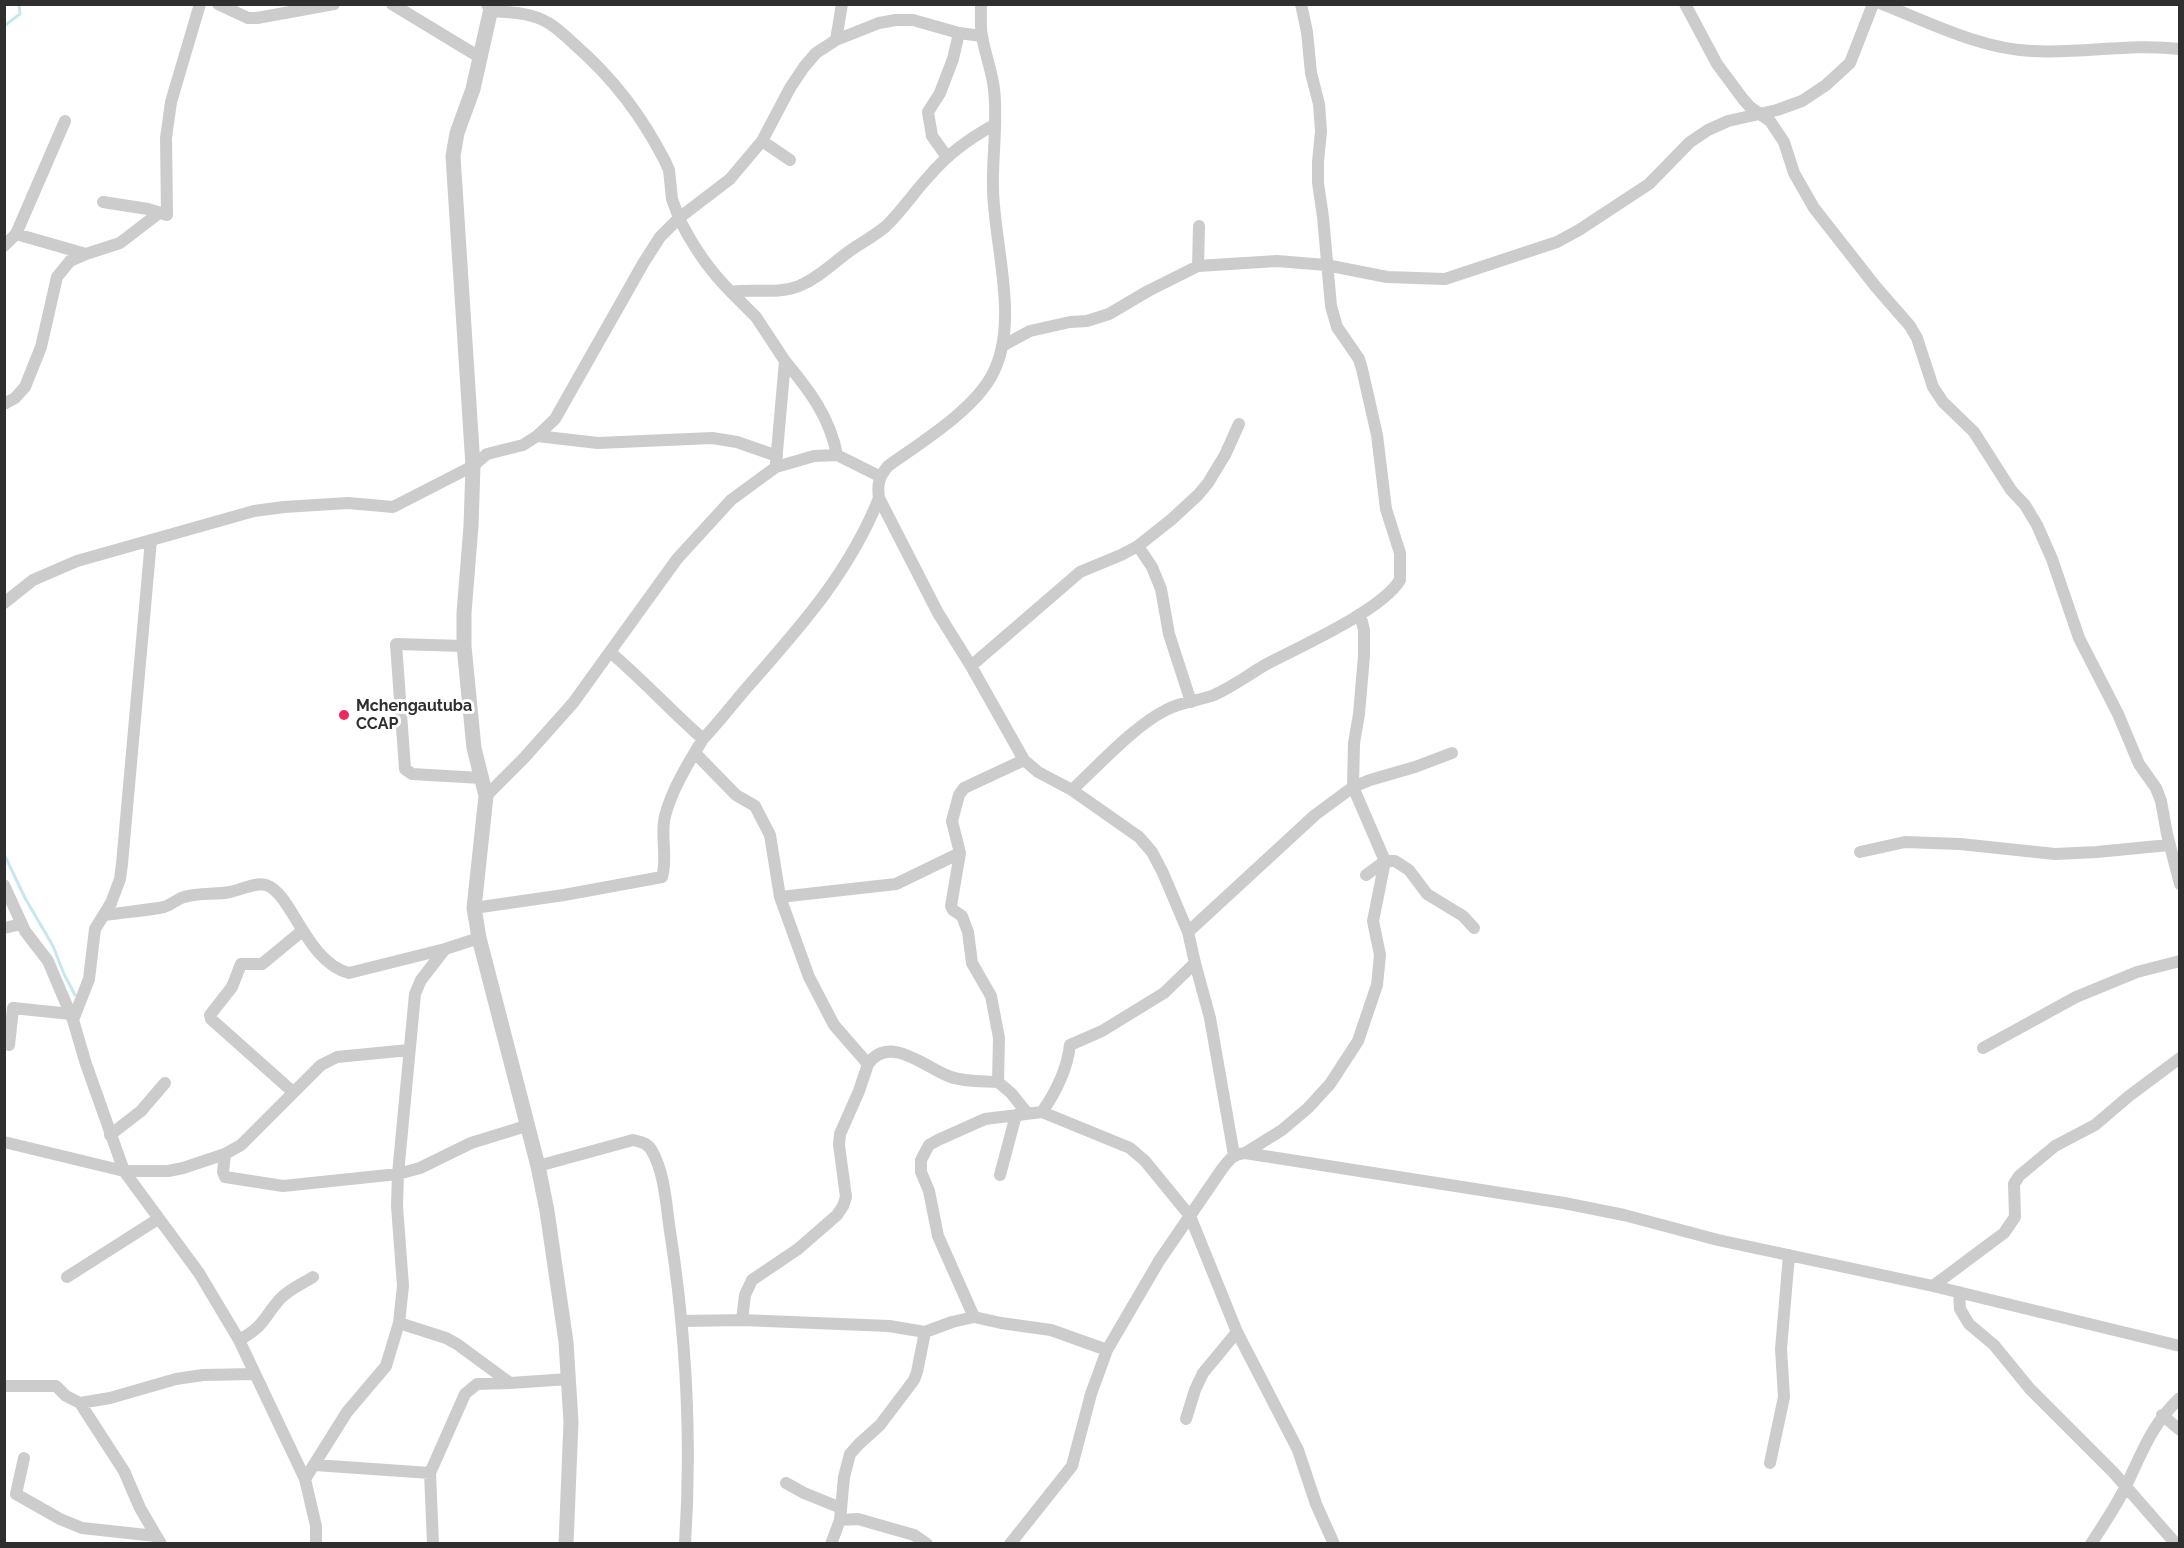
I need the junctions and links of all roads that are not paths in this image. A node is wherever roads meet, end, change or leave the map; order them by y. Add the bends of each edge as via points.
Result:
1 (200, 4) edge
2 (218, 4) edge
3 (334, 4) edge
4 (392, 4) edge
5 (842, 4) edge
6 (981, 4) edge
7 (1301, 4) edge
8 (1686, 4) edge
9 (1873, 4) edge
10 (1882, 4) edge
11 (490, 7) edge
12 (959, 33) junction
13 (982, 36) junction
14 (836, 40) junction
15 (2180, 50) edge
16 (481, 58) junction
17 (1760, 114) junction
18 (65, 121) dead end
19 (994, 125) junction
20 (762, 141) junction
21 (947, 157) junction
22 (790, 160) dead end
23 (104, 202) dead end
24 (159, 213) junction
25 (679, 218) junction
26 (1199, 226) dead end
27 (16, 234) junction
28 (4, 246) edge
29 (86, 254) junction
30 (1326, 265) junction
31 (1198, 266) junction
32 (731, 292) junction
33 (1002, 346) junction
34 (785, 361) junction
35 (4, 404) edge
36 (1239, 424) dead end
37 (537, 436) junction
38 (837, 455) junction
39 (776, 461) junction
40 (473, 466) junction
41 (879, 476) junction
42 (879, 498) junction
43 (151, 540) junction
44 (1138, 546) junction
45 (4, 603) edge
46 (1360, 614) junction
47 (464, 646) junction
48 (610, 652) junction
49 (971, 666) junction
50 (1191, 702) junction
51 (704, 739) junction
52 (694, 753) junction
53 (1452, 753) dead end
54 (1024, 760) junction
55 (481, 778) junction
56 (1353, 787) junction
57 (1072, 790) junction
58 (486, 796) junction
59 (2169, 845) junction
60 (1860, 852) dead end
61 (960, 853) junction
62 (1385, 861) junction
63 (1366, 875) dead end
64 (2180, 884) edge
65 (4, 885) edge
66 (780, 897) junction
67 (474, 908) junction
68 (105, 915) junction
69 (22, 924) junction
70 (4, 928) edge
71 (1473, 928) dead end
72 (302, 932) junction
73 (1188, 932) junction
74 (479, 938) junction
75 (445, 949) junction
76 (2180, 961) edge
77 (1195, 963) junction
78 (9, 1008) edge
79 (72, 1017) junction
80 (9, 1045) dead end
81 (1983, 1048) dead end
82 (409, 1050) junction
83 (2180, 1058) edge
84 (868, 1064) junction
85 (998, 1082) junction
86 (165, 1083) dead end
87 (293, 1092) junction
88 (1042, 1112) junction
89 (1022, 1114) junction
90 (526, 1126) junction
91 (110, 1135) junction
92 (4, 1142) edge
93 (225, 1154) junction
94 (1239, 1154) junction
95 (538, 1166) junction
96 (124, 1171) junction
97 (398, 1174) junction
98 (1000, 1175) dead end
99 (1190, 1216) junction
100 (158, 1219) junction
101 (1789, 1255) junction
102 (67, 1277) dead end
103 (313, 1277) dead end
104 (1933, 1286) junction
105 (1959, 1292) junction
106 (974, 1317) junction
107 (742, 1320) junction
108 (682, 1321) junction
109 (399, 1323) junction
110 (925, 1332) junction
111 (1237, 1332) junction
112 (239, 1340) junction
113 (2180, 1347) edge
114 (1107, 1350) junction
115 (255, 1374) junction
116 (569, 1378) junction
117 (510, 1383) junction
118 (4, 1386) edge
119 (2180, 1398) edge
120 (80, 1403) junction
121 (2162, 1415) junction
122 (1186, 1419) dead end
123 (2180, 1430) edge
124 (24, 1458) dead end
125 (1770, 1463) dead end
126 (315, 1465) junction
127 (430, 1473) junction
128 (305, 1479) junction
129 (786, 1483) dead end
130 (2125, 1487) junction
131 (840, 1514) junction
132 (158, 1540) edge
133 (316, 1544) edge
134 (433, 1544) edge
135 (566, 1544) edge
136 (685, 1544) edge
137 (831, 1544) edge
138 (927, 1544) edge
139 (1010, 1544) edge
140 (1334, 1544) edge
141 (2091, 1544) edge
142 (2176, 1544) edge

1 - 24 street via 171,102 166,138 167,215
2 - 3 street via 249,18
4 - 16 street
5 - 14 street
6 - 13 street
7 - 30 street via 1319,104 1318,183
8 - 17 street via 1717,64 1743,99
9 - 17 street via 1843,71 1802,100
10 - 15 street via 2010,49 2084,51 2129,46
11 - 16 street
11 - 25 street via 546,21 612,80 665,161
12 - 13 street
12 - 14 street via 913,20 896,20
12 - 21 street via 940,93 928,112 932,136
13 - 19 street via 994,83
14 - 20 street via 816,53 804,68
16 - 40 street via 456,133 453,156
17 - 30 street via 1708,130 1690,142 1649,184 1568,237 1473,271 1445,279 1386,277
17 - 59 street via 1770,121 1784,142 1794,173 1814,208 1910,326 1929,379 1943,402 1974,432 2037,525 2079,638 2139,764 2156,788
18 - 27 street
19 - 21 street
19 - 33 street via 993,190 1004,283
20 - 22 street
20 - 25 street via 730,179
21 - 32 street via 885,226 809,281 775,291
23 - 24 street
24 - 29 street via 120,243
25 - 32 street via 702,257
25 - 37 street via 660,237 644,262 563,407
26 - 31 street
27 - 28 street
27 - 29 street
29 - 35 street via 61,269 41,347 26,387
30 - 31 street via 1277,261
30 - 46 street via 1333,318 1362,369 1379,444 1386,509 1400,553 1398,583
31 - 33 street via 1109,314 1030,331
32 - 34 street via 756,317
33 - 41 street via 989,380 973,399
34 - 38 street via 824,413
34 - 39 street
36 - 44 street via 1198,495
37 - 39 street via 598,443 712,438 737,442
37 - 40 street via 523,445 487,454
38 - 39 street
38 - 41 street
39 - 48 street via 731,500 677,559
40 - 43 street via 393,507 348,503 284,507
40 - 47 street
41 - 42 street
42 - 49 street via 938,613
42 - 51 street via 834,584
43 - 45 street via 77,561 33,580
43 - 68 street via 122,864
44 - 49 street via 1080,572
44 - 50 street via 1161,589 1169,634
46 - 50 street via 1217,693
46 - 56 street via 1364,656 1354,738
47 - 55 street via 474,748
47 - 55 street via 396,644 405,769 411,774
48 - 51 street
48 - 58 street via 559,719
49 - 54 street
50 - 57 street via 1151,720
51 - 52 street
52 - 66 street via 736,795 755,806 770,835
52 - 67 street via 665,817 662,877
53 - 56 street
54 - 57 street
54 - 61 street via 961,791 952,821
55 - 58 street
56 - 62 street
56 - 73 street via 1315,815
57 - 73 street via 1139,837 1152,852
58 - 67 street
59 - 60 street via 2055,854 1905,842
59 - 64 street
61 - 66 street via 896,884
61 - 85 street via 952,908 962,916 972,963 991,996 999,1038
62 - 63 street
62 - 71 street via 1395,861 1409,870 1427,894 1463,916
62 - 94 street via 1373,921 1380,969 1358,1041 1330,1084 1308,1108 1282,1130
65 - 69 street
66 - 84 street via 820,1000 834,1025
67 - 74 street
68 - 72 street via 165,907 187,896 231,892 260,884 278,892
68 - 79 street via 95,929 89,979
69 - 70 street
69 - 79 street via 48,962
72 - 75 street via 331,965 349,973
72 - 87 street via 262,964 241,964 231,987 210,1015
73 - 77 street
74 - 75 street
74 - 90 street
75 - 82 street via 415,994
76 - 81 street via 2137,972 2076,997
77 - 88 street via 1164,993 1102,1031 1070,1045 1054,1094
77 - 94 street
78 - 79 street
78 - 80 street
79 - 91 street
82 - 87 street via 337,1057 321,1065
82 - 97 street
83 - 104 street via 2096,1125 2055,1146 2019,1176 2014,1184 2015,1217 2004,1233
84 - 85 street via 882,1053 908,1055 952,1078
84 - 107 street via 840,1134 846,1197 843,1206 798,1249 752,1280 745,1295
85 - 89 street via 1011,1093
86 - 91 street via 141,1111
87 - 93 street via 256,1132
88 - 89 street
88 - 99 street via 1130,1148
89 - 98 street
89 - 106 street via 985,1119 938,1140 924,1152 920,1164 938,1236
90 - 95 street
90 - 97 street via 471,1143 420,1168
91 - 96 street
92 - 96 street
93 - 96 street via 175,1170
93 - 97 street via 225,1177 284,1186
94 - 99 street
94 - 101 street via 1564,1203
95 - 108 street via 633,1140 644,1142 660,1172
95 - 116 street
96 - 100 street
97 - 109 street via 403,1286
99 - 111 street
99 - 114 street via 1158,1261
100 - 102 street
100 - 112 street via 199,1274
101 - 104 street
101 - 125 street via 1781,1349 1784,1397
103 - 112 street via 288,1292 254,1332
104 - 105 street
105 - 113 street
105 - 130 street via 1960,1309 1969,1324 1988,1338 2030,1389
106 - 110 street
106 - 114 street via 1051,1330
107 - 108 street
107 - 110 street via 889,1326
108 - 136 street via 689,1447
109 - 117 street via 446,1338
109 - 126 street via 386,1366 347,1412
110 - 131 street via 914,1380 880,1425 850,1454
111 - 122 street via 1203,1373
111 - 140 street via 1293,1439
112 - 115 street
114 - 139 street via 1072,1466
115 - 120 street via 177,1379
115 - 128 street
116 - 117 street
116 - 135 street
117 - 127 street via 471,1387
118 - 120 street via 56,1386
119 - 121 street
120 - 132 street via 124,1471
121 - 123 street
121 - 130 street
124 - 132 street via 16,1494 82,1528
126 - 127 street
126 - 128 street
127 - 134 street
128 - 133 street via 316,1526
129 - 131 street
130 - 141 street
130 - 142 street
131 - 137 street
131 - 138 street via 914,1535

